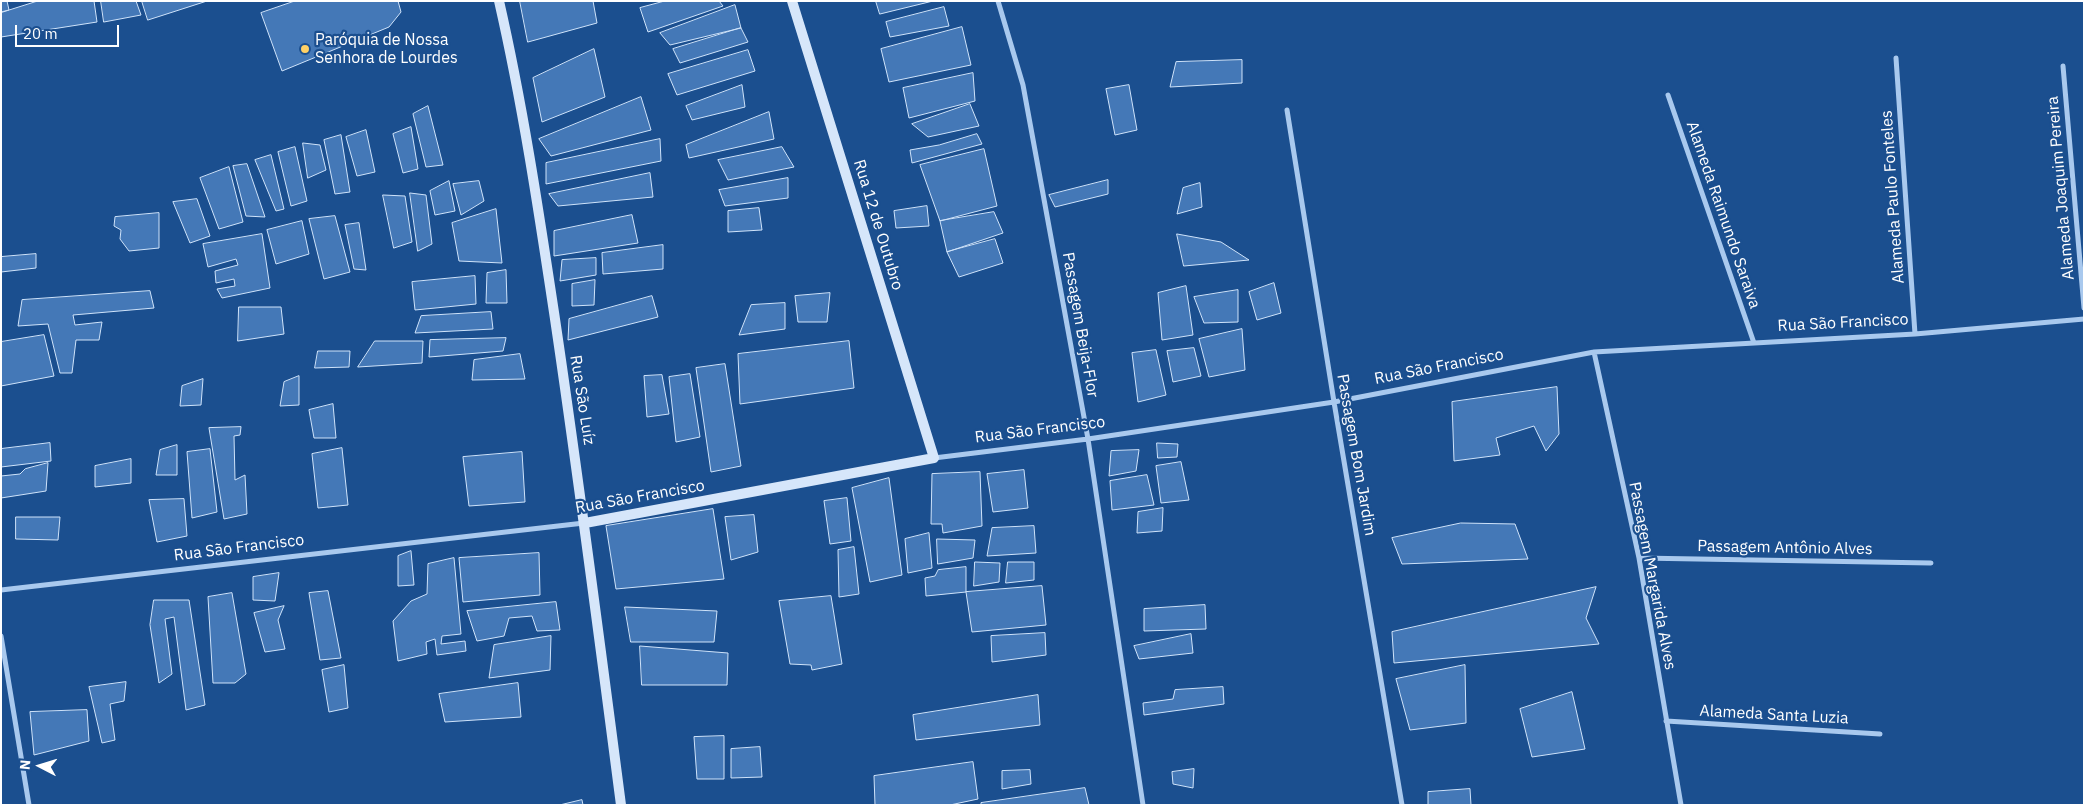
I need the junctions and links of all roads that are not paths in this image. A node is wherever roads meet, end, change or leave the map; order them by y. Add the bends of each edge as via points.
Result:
1 (499, 1) edge
2 (792, 1) edge
3 (998, 1) edge
4 (1896, 58) dead end
5 (2063, 66) dead end
6 (1668, 95) dead end
7 (1287, 110) dead end
8 (2084, 308) edge
9 (2084, 319) edge
10 (1915, 334) junction
11 (1754, 343) junction
12 (1594, 352) junction
13 (1334, 402) junction
14 (1088, 439) junction
15 (934, 458) junction
16 (585, 523) junction
17 (1639, 558) junction
18 (1931, 563) dead end
19 (1, 590) edge
20 (1, 636) edge
21 (1666, 721) junction
22 (1880, 734) dead end
23 (29, 805) edge
24 (621, 805) edge
25 (1143, 805) edge
26 (1402, 805) edge
27 (1681, 805) edge

1 - 16 main road, Rua São Luíz via 546,259
2 - 15 main road, Rua 12 de Outubro
3 - 14 street, Passagem Beija-Flor via 1023,85
4 - 10 street, Alameda Paulo Fonteles
5 - 8 street, Alameda Joaquim Pereira
6 - 11 street, Alameda Raimundo Saraiva
7 - 13 street, Passagem Bom Jardim
9 - 10 street, Rua São Francisco
10 - 11 street, Rua São Francisco
11 - 12 street, Rua São Francisco
12 - 13 street, Rua São Francisco
12 - 17 street, Passagem Margarida Alves
13 - 14 street, Rua São Francisco
13 - 26 street, Passagem Bom Jardim
14 - 15 street, Rua São Francisco
14 - 25 street, Passagem Beija-Flor
15 - 16 main road, Rua São Francisco
16 - 19 street, Rua São Francisco
16 - 24 main road, Rua São Luíz
17 - 18 street, Passagem Antônio Alves
17 - 21 street, Passagem Margarida Alves
20 - 23 street
21 - 22 street, Alameda Santa Luzia
21 - 27 street, Passagem Margarida Alves

